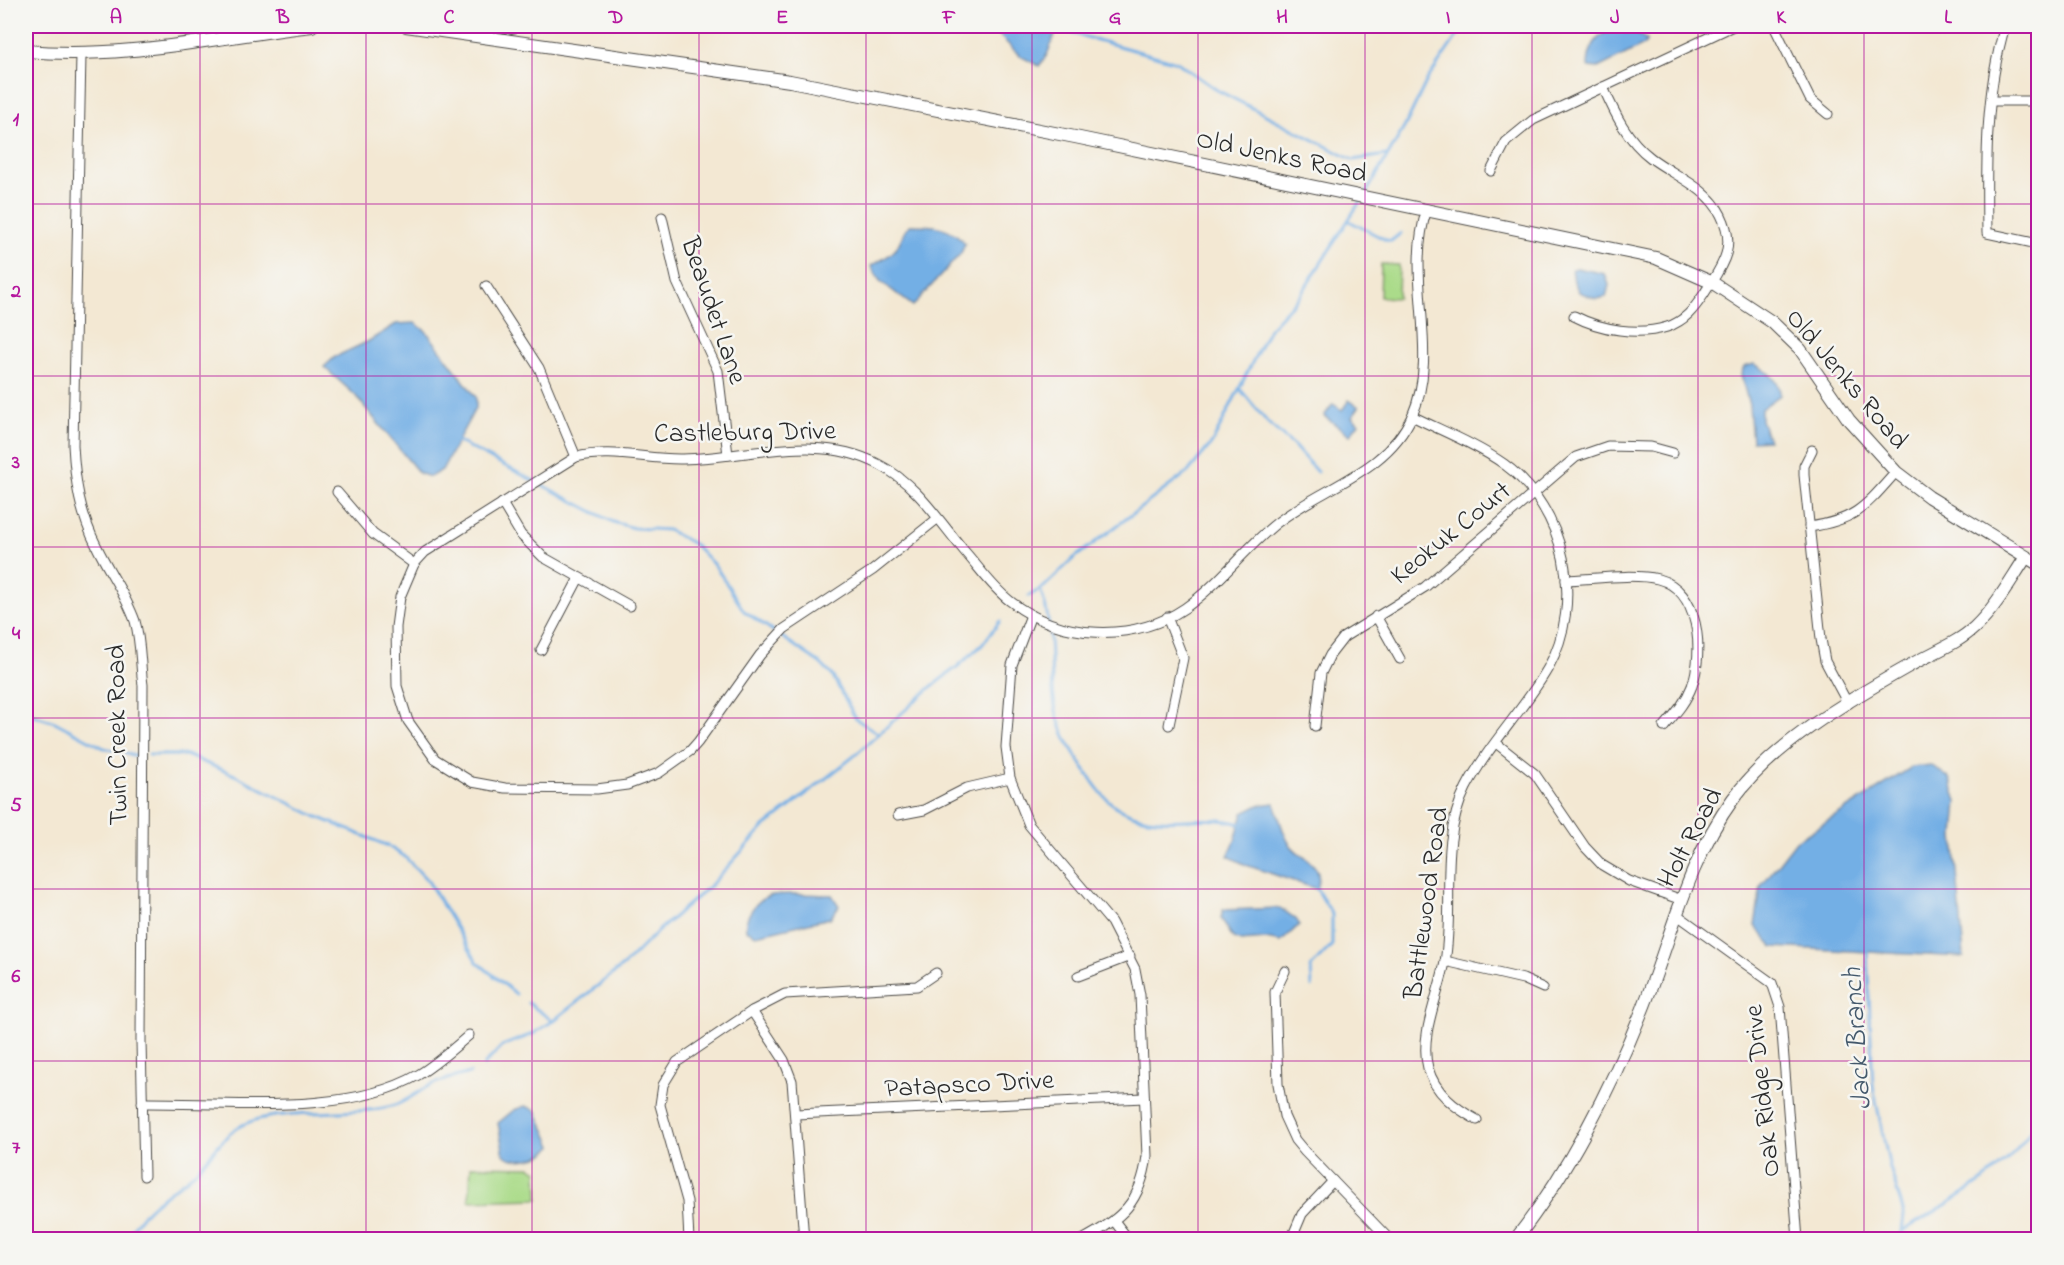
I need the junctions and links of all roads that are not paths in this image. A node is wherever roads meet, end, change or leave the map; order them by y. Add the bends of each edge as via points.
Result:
1 (312, 26) edge
2 (406, 26) edge
3 (1733, 26) edge
4 (1774, 26) edge
5 (2005, 26) edge
6 (26, 51) edge
7 (81, 55) junction
8 (1603, 87) junction
9 (1992, 101) junction
10 (2038, 101) edge
11 (1828, 114) dead end
12 (1491, 171) dead end
13 (1427, 209) junction
14 (662, 217) dead end
15 (2038, 244) edge
16 (1713, 283) junction
17 (486, 286) dead end
18 (1574, 316) dead end
19 (1412, 416) junction
20 (1812, 450) dead end
21 (1673, 453) dead end
22 (728, 455) junction
23 (576, 457) junction
24 (1896, 472) junction
25 (337, 492) dead end
26 (1534, 493) junction
27 (502, 503) junction
28 (937, 519) junction
29 (1809, 527) junction
30 (2026, 557) junction
31 (414, 564) junction
32 (2038, 564) edge
33 (579, 578) junction
34 (1566, 580) junction
35 (630, 606) dead end
36 (1031, 615) junction
37 (1376, 616) junction
38 (1167, 617) junction
39 (541, 650) dead end
40 (1400, 659) dead end
41 (1848, 704) junction
42 (1169, 725) dead end
43 (1315, 726) dead end
44 (1664, 727) dead end
45 (1496, 743) junction
46 (1010, 778) junction
47 (898, 815) dead end
48 (1682, 900) junction
49 (1676, 914) junction
50 (1130, 956) junction
51 (1445, 961) junction
52 (1285, 971) dead end
53 (936, 973) dead end
54 (1078, 976) dead end
55 (1543, 988) dead end
56 (752, 1011) junction
57 (469, 1035) dead end
58 (1144, 1098) junction
59 (142, 1103) junction
60 (796, 1114) junction
61 (1477, 1120) dead end
62 (144, 1176) dead end
63 (1333, 1181) junction
64 (1115, 1221) junction
65 (689, 1239) edge
66 (804, 1239) edge
67 (1082, 1239) edge
68 (1129, 1239) edge
69 (1292, 1239) edge
70 (1390, 1239) edge
71 (1515, 1239) edge
72 (1798, 1239) edge

1 - 7 street
2 - 13 street, Old Jenks Road via 789,81
3 - 8 street
4 - 11 street via 1810,99
5 - 9 street via 1998,46
6 - 7 street
7 - 59 street, Twin Creek Road via 73,453 84,518 130,609 138,636 143,685
8 - 12 street via 1522,127 1502,148
8 - 16 street via 1619,122 1637,145 1705,194 1722,216 1726,255
9 - 10 street
9 - 15 street via 1986,134 1987,233
13 - 16 street, Old Jenks Road via 1656,258
13 - 19 street, Castleburg Drive via 1417,266 1423,375
14 - 22 street, Beaudet Lane via 677,282 718,371
16 - 18 street via 1691,312 1665,328 1604,329
16 - 24 street, Old Jenks Road via 1772,322 1800,349 1849,420
17 - 23 street via 539,368
19 - 26 street, Battlewood Road via 1486,453
19 - 38 street, Castleburg Drive via 1396,442 1376,462 1272,526 1213,584
20 - 29 street via 1804,466
21 - 26 street, Keokuk Court via 1639,446 1597,448 1576,457
22 - 23 street, Castleburg Drive via 672,459 610,452
22 - 28 street, Castleburg Drive via 807,447 843,450 879,464 900,478
23 - 27 street, Castleburg Drive
24 - 29 street via 1852,516 1834,524
24 - 30 street, Old Jenks Road
25 - 31 street via 374,534
26 - 34 street, Battlewood Road via 1555,530
26 - 37 street, Keokuk Court via 1435,578
27 - 31 street, Castleburg Drive via 441,540
27 - 33 street via 531,546
28 - 31 street, Castleburg Drive via 873,570 784,629 760,655 690,751 659,773 611,788 489,786 472,782 446,767 421,743 408,722 398,686 397,614
28 - 36 street, Castleburg Drive via 991,583
29 - 41 street via 1824,656
30 - 32 street, Old Jenks Road
30 - 41 street, Holt Road via 1990,610 1967,633
33 - 35 street
33 - 39 street
34 - 44 street via 1649,578 1671,584 1685,597 1694,624 1695,672 1687,697
34 - 45 street, Battlewood Road via 1566,611 1556,651 1539,684
36 - 38 street, Castleburg Drive via 1072,629 1103,633 1134,629
36 - 46 street via 1012,665 1006,747
37 - 40 street
37 - 43 street, Keokuk Court via 1344,637 1330,655 1318,682
38 - 42 street via 1183,658
41 - 48 street, Holt Road via 1777,753 1751,777 1714,828
45 - 48 street via 1535,774 1585,847 1602,865 1629,881
45 - 51 street, Battlewood Road via 1467,787 1455,819 1449,857
46 - 47 street via 967,788 924,810
46 - 50 street via 1029,825 1111,922
48 - 49 street, Holt Road
49 - 71 street, Holt Road via 1642,1012 1603,1095 1552,1189
49 - 72 street, Oak Ridge Drive via 1772,983 1780,1007
50 - 54 street
50 - 58 street via 1140,995
51 - 55 street via 1523,979
51 - 61 street, Battlewood Road via 1427,1039 1428,1067 1445,1097
52 - 63 street via 1275,992 1280,1102 1295,1140
53 - 56 street via 917,986 785,994
56 - 60 street via 789,1071
56 - 65 street via 677,1062 661,1091 662,1115 687,1201
57 - 59 street via 418,1075 354,1097 313,1103
58 - 60 street, Patapsco Drive
58 - 64 street via 1147,1156 1143,1182
59 - 62 street, Twin Creek Road
60 - 66 street
63 - 69 street via 1302,1214
63 - 70 street
64 - 67 street
64 - 68 street

